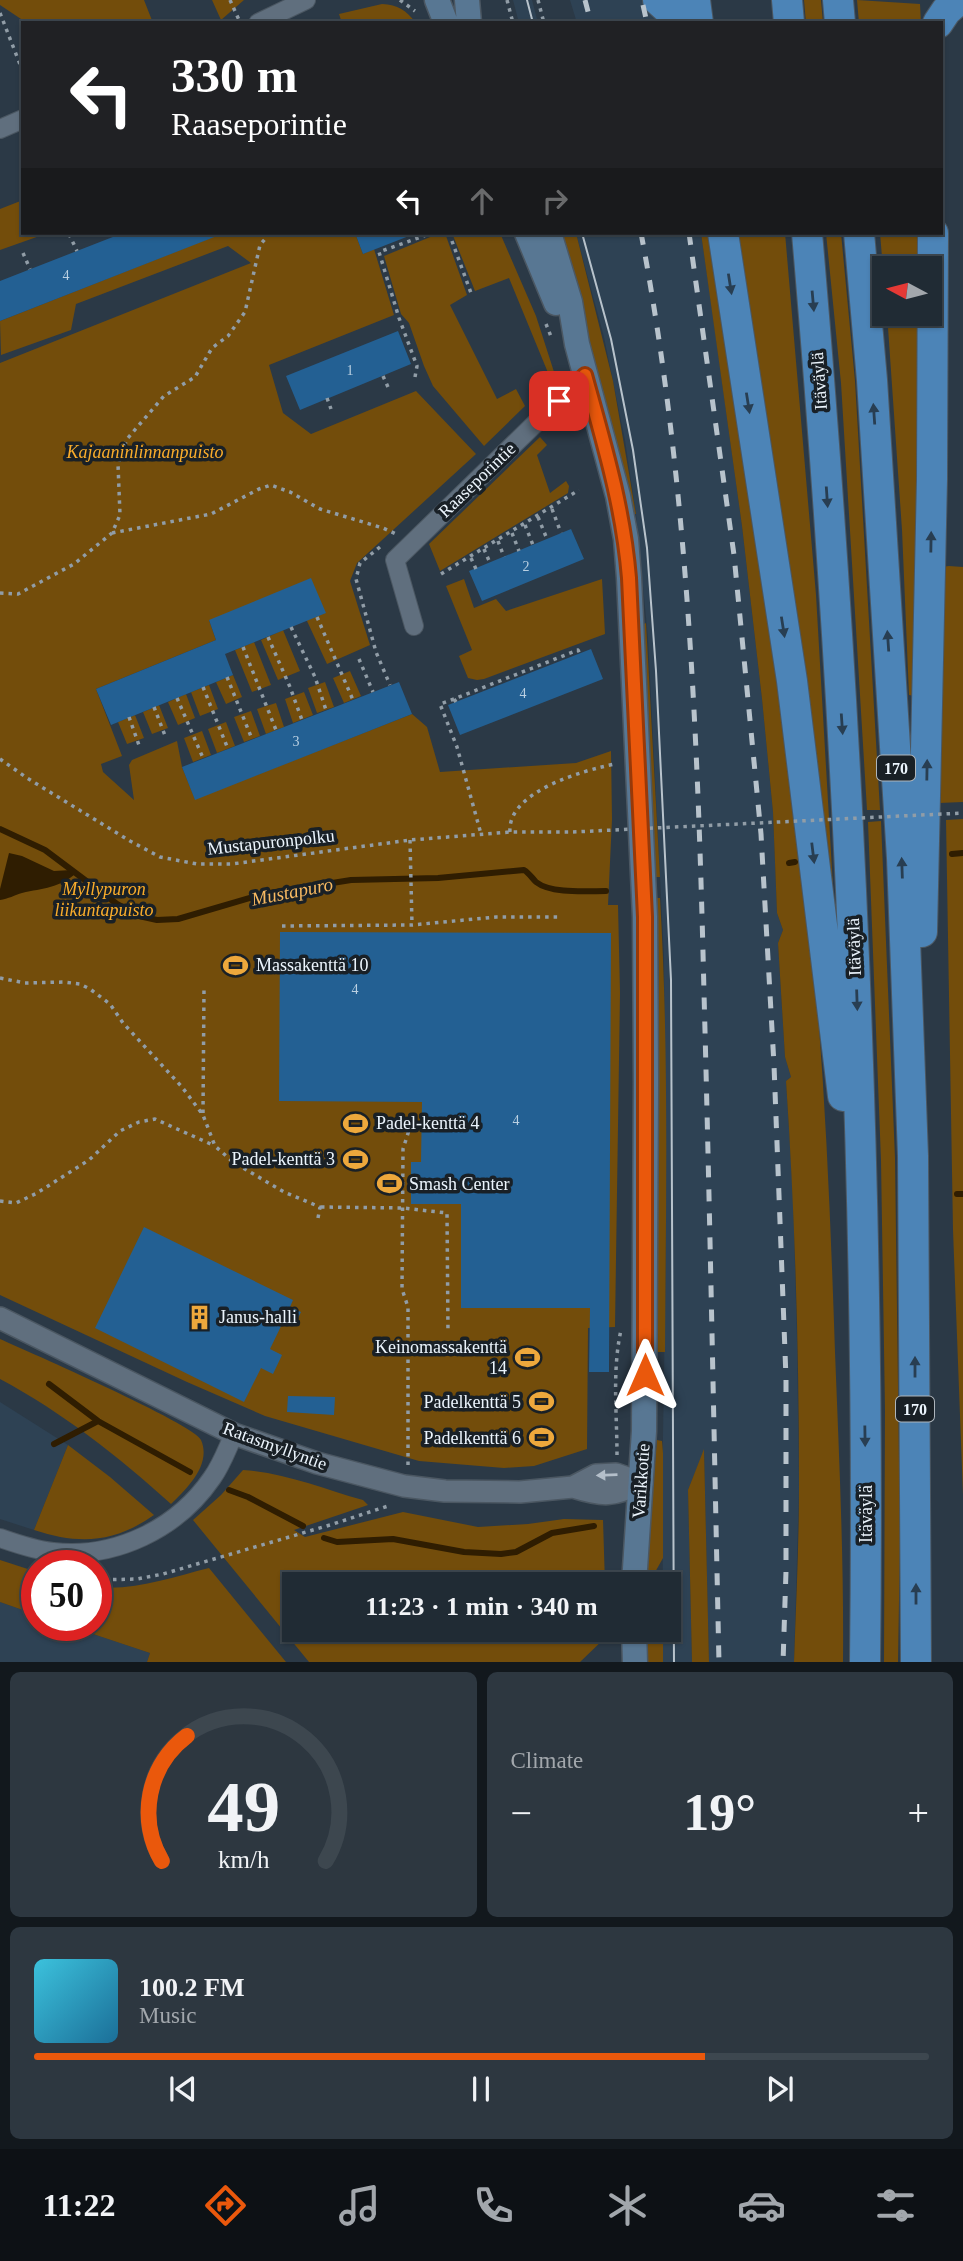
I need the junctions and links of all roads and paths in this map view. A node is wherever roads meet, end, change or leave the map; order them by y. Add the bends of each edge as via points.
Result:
1 (230, 0) edge
2 (306, 0) edge
3 (400, 0) edge
4 (467, 0) edge
5 (507, 0) edge
6 (538, 0) edge
7 (658, 0) edge
8 (695, 0) edge
9 (787, 0) edge
10 (838, 0) edge
11 (427, 7) edge
12 (0, 13) edge
13 (237, 18) dead end
14 (262, 21) edge
15 (444, 21) edge
16 (469, 21) edge
17 (512, 21) edge
18 (543, 21) edge
19 (677, 21) edge
20 (698, 21) edge
21 (789, 21) edge
22 (840, 21) edge
23 (21, 67) edge
24 (21, 120) edge
25 (0, 129) edge
26 (69, 235) edge
27 (268, 235) edge
28 (426, 235) edge
29 (450, 235) edge
30 (528, 235) edge
31 (551, 235) edge
32 (723, 235) edge
33 (807, 235) edge
34 (859, 235) edge
35 (933, 235) edge
36 (77, 251) dead end
37 (23, 253) dead end
38 (30, 269) dead end
39 (471, 293) dead end
40 (577, 344) junction
41 (585, 375) junction
42 (383, 376) dead end
43 (415, 377) dead end
44 (388, 387) dead end
45 (327, 398) dead end
46 (331, 409) dead end
47 (579, 490) dead end
48 (552, 509) junction
49 (538, 517) junction
50 (525, 524) junction
51 (512, 532) junction
52 (112, 533) junction
53 (562, 533) dead end
54 (547, 539) dead end
55 (498, 541) junction
56 (412, 544) junction
57 (533, 545) dead end
58 (484, 549) junction
59 (519, 551) dead end
60 (504, 556) dead end
61 (470, 557) junction
62 (490, 563) dead end
63 (476, 569) dead end
64 (441, 574) dead end
65 (0, 593) edge
66 (317, 617) dead end
67 (414, 626) dead end
68 (291, 627) dead end
69 (268, 637) dead end
70 (243, 647) dead end
71 (376, 652) dead end
72 (580, 654) dead end
73 (359, 659) dead end
74 (227, 677) dead end
75 (390, 685) dead end
76 (203, 687) dead end
77 (373, 692) dead end
78 (177, 698) dead end
79 (353, 700) dead end
80 (154, 707) dead end
81 (326, 710) dead end
82 (129, 717) dead end
83 (302, 720) dead end
84 (276, 730) dead end
85 (166, 738) dead end
86 (253, 739) dead end
87 (140, 748) dead end
88 (228, 749) dead end
89 (203, 758) dead end
90 (0, 759) edge
91 (618, 763) dead end
92 (963, 813) edge
93 (510, 832) junction
94 (481, 834) junction
95 (410, 840) junction
96 (559, 918) dead end
97 (412, 925) junction
98 (282, 926) dead end
99 (0, 978) edge
100 (204, 988) dead end
101 (203, 1115) junction
102 (411, 1124) dead end
103 (215, 1146) junction
104 (913, 1156) junction
105 (0, 1201) edge
106 (320, 1208) junction
107 (403, 1208) junction
108 (318, 1218) dead end
109 (863, 1245) junction
110 (0, 1318) edge
111 (448, 1332) dead end
112 (234, 1434) junction
113 (408, 1465) dead end
114 (642, 1483) junction
115 (393, 1504) dead end
116 (0, 1538) edge
117 (635, 1572) edge
118 (112, 1580) edge
119 (634, 1642) edge
120 (635, 1662) edge
121 (865, 1662) edge
122 (916, 1662) edge

1 - 13 path
2 - 14 street
3 - 11 path via 412,7
4 - 16 main road
5 - 17 path
6 - 18 path
7 - 19 highway
8 - 20 highway
9 - 21 highway
10 - 22 highway
11 - 15 main road
12 - 23 path
24 - 25 street
26 - 36 path
27 - 52 path via 260,245 245,312 228,337 212,348 195,377 164,396 127,439 118,464 120,515
28 - 43 path via 379,252 417,366
29 - 39 path
30 - 40 main road
31 - 40 main road
32 -> 109 highway via 792,681
33 -> 109 highway, Itäväylä via 851,859
104 -> 34 highway, 170 via 902,858
104 -> 35 highway via 925,855
37 - 38 path
40 - 41 main road
41 - 56 street, Raaseporintie
41 - 114 main road, Varikkotie via 626,539 635,682 645,931
42 - 44 path
45 - 46 path
47 - 48 path
48 - 49 path
48 - 53 path
49 - 50 path
49 - 54 path
50 - 51 path
50 - 57 path
51 - 55 path
51 - 59 path
52 - 56 path via 211,514 271,485 320,509 383,528
52 - 65 path via 74,564 18,594
55 - 58 path
55 - 60 path
56 - 67 street, Raaseporintie via 395,560
58 - 61 path
58 - 62 path
61 - 63 path
61 - 64 path
66 - 79 path
68 - 81 path
69 - 83 path
70 - 84 path
71 - 75 path
72 - 94 path via 578,650 440,704
73 - 77 path
74 - 86 path
76 - 88 path
78 - 89 path
80 - 85 path
82 - 87 path
90 - 95 path, Mustapuronpolku via 160,857 232,864
91 - 93 path via 589,769 535,793 512,816
92 - 93 path, Mustapuronpolku, bridge
93 - 94 path, Mustapuronpolku
94 - 95 path, Mustapuronpolku
95 - 97 path
96 - 97 path
97 - 98 path
99 - 101 path via 64,982 90,989 110,1004
100 - 101 path
101 - 103 path
102 - 107 path via 403,1149
103 - 105 path via 155,1119 139,1122 37,1193 16,1203
103 - 106 path via 233,1162
122 -> 104 highway, 170
106 - 107 path
106 - 108 path
107 - 111 path via 447,1213
107 - 113 path
109 -> 121 highway, Itäväylä
110 - 112 street, Ratasmyllyntie
112 - 114 street, Ratasmyllyntie via 317,1463 404,1486 444,1491 573,1487 616,1494
112 - 116 street via 202,1491 183,1510 129,1545 53,1552
114 - 117 main road, Varikkotie
115 - 118 path via 163,1574
119 - 120 main road

